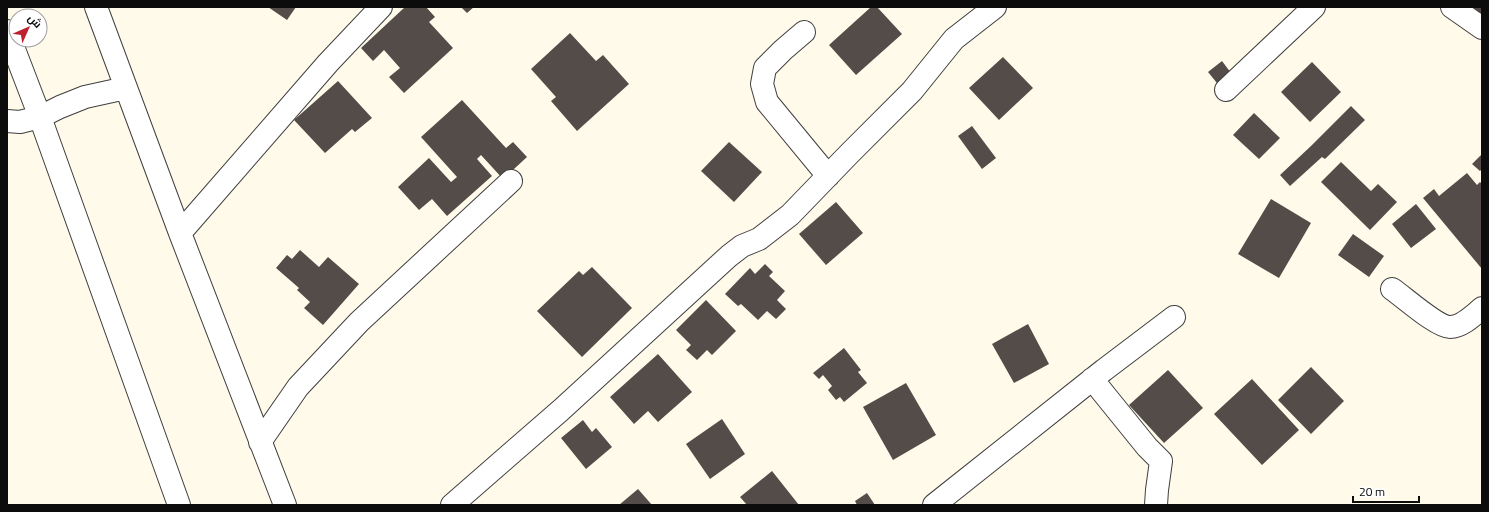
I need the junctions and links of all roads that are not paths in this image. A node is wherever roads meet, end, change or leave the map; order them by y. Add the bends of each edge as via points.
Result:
1 (96, 7) edge
2 (380, 7) edge
3 (995, 7) edge
4 (1314, 7) edge
5 (1452, 7) edge
6 (1482, 28) edge
7 (7, 31) edge
8 (804, 32) dead end
9 (126, 88) junction
10 (1226, 90) dead end
11 (40, 117) junction
12 (7, 121) edge
13 (828, 176) junction
14 (511, 181) dead end
15 (180, 233) junction
16 (1392, 289) dead end
17 (1482, 308) edge
18 (1174, 317) dead end
19 (1092, 379) junction
20 (260, 442) junction
21 (179, 505) edge
22 (284, 505) edge
23 (452, 505) edge
24 (934, 505) edge
25 (1156, 505) edge

1 - 9 street
2 - 15 street
3 - 13 street via 954,39 912,91
4 - 10 street
5 - 6 street
7 - 11 street
8 - 13 street via 765,68 762,84 767,102
9 - 11 street via 85,97
9 - 15 street
11 - 12 street via 20,122
11 - 21 street
13 - 23 street via 790,216 759,240 742,246 729,256 561,410
14 - 20 street via 359,322 298,387
15 - 20 street
16 - 17 street via 1436,322 1450,327 1465,322
18 - 19 street
19 - 24 street
19 - 25 street via 1161,461
20 - 22 street

